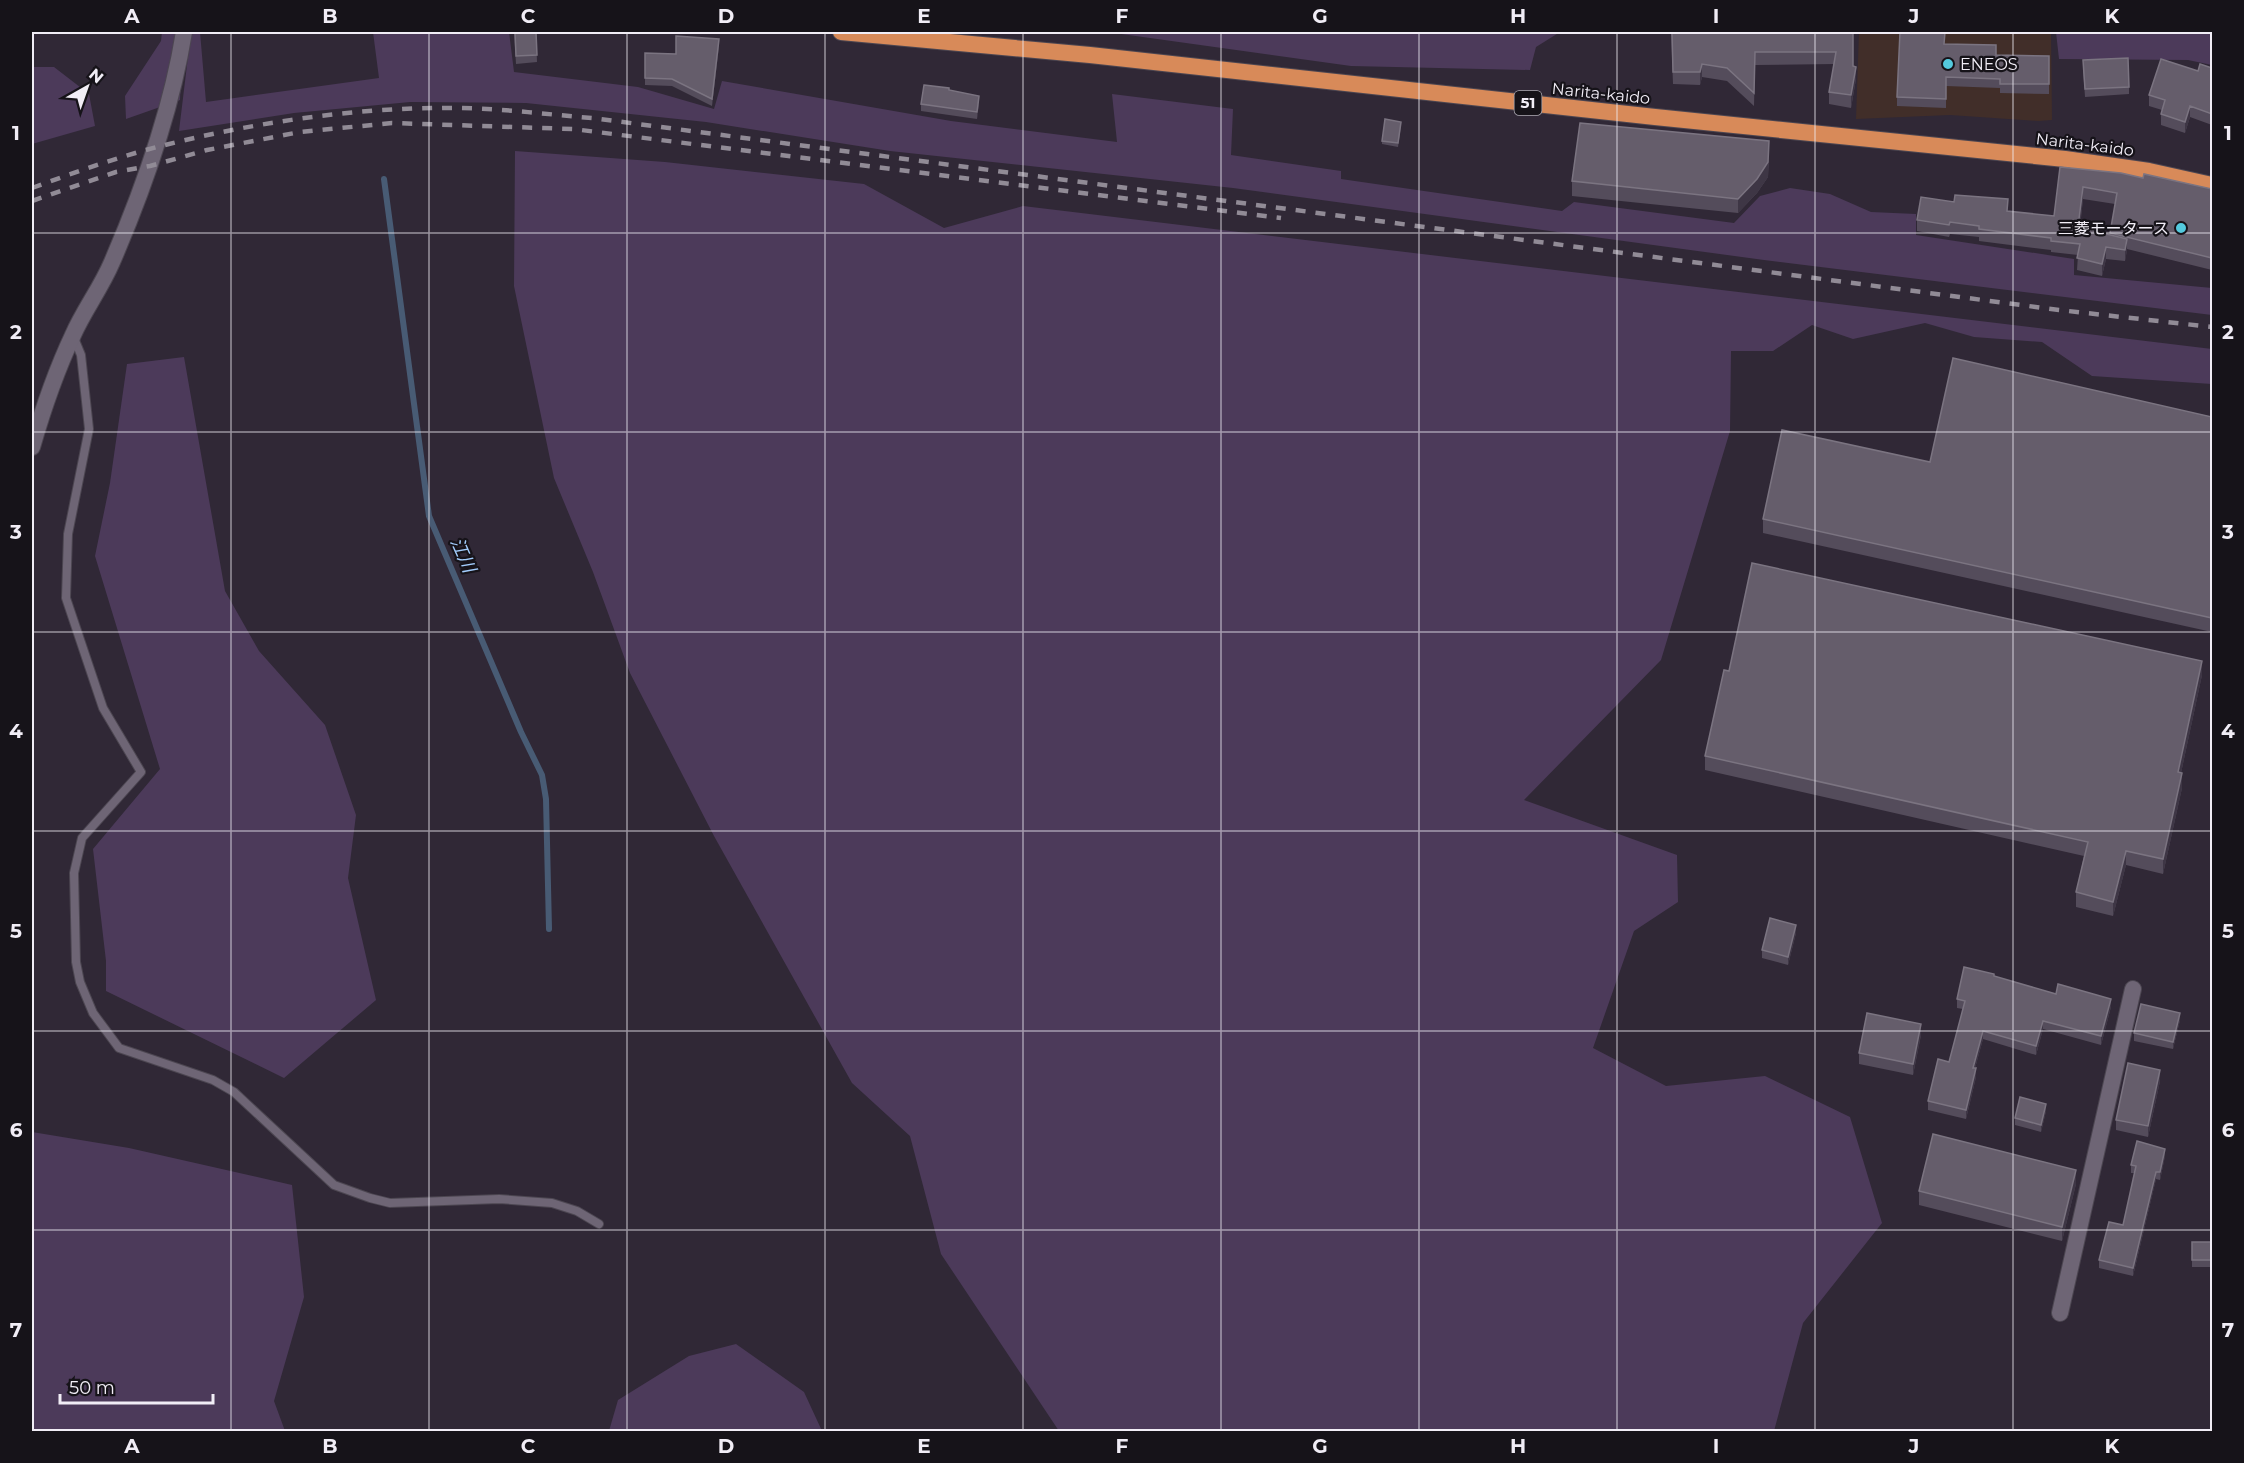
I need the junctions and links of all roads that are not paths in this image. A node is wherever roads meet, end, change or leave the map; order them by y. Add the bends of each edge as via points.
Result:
1 (184, 32) edge
2 (841, 32) edge
3 (932, 32) edge
4 (958, 44) junction
5 (2212, 185) edge
6 (73, 335) junction
7 (32, 447) edge
8 (2133, 989) dead end
9 (598, 1224) dead end
10 (2060, 1313) dead end

1 - 6 street via 157,147 111,264
2 - 4 highway, Narita-kaido / 51
3 - 4 street
4 - 5 highway, Narita-kaido / 51 via 2065,159
6 - 7 street
6 - 9 lane via 81,355 89,429 68,534 66,598 103,708 141,772 82,838 74,873 76,962 93,1013 119,1048 213,1080 234,1092 334,1185 390,1203 499,1198 552,1203 577,1211
8 - 10 street

